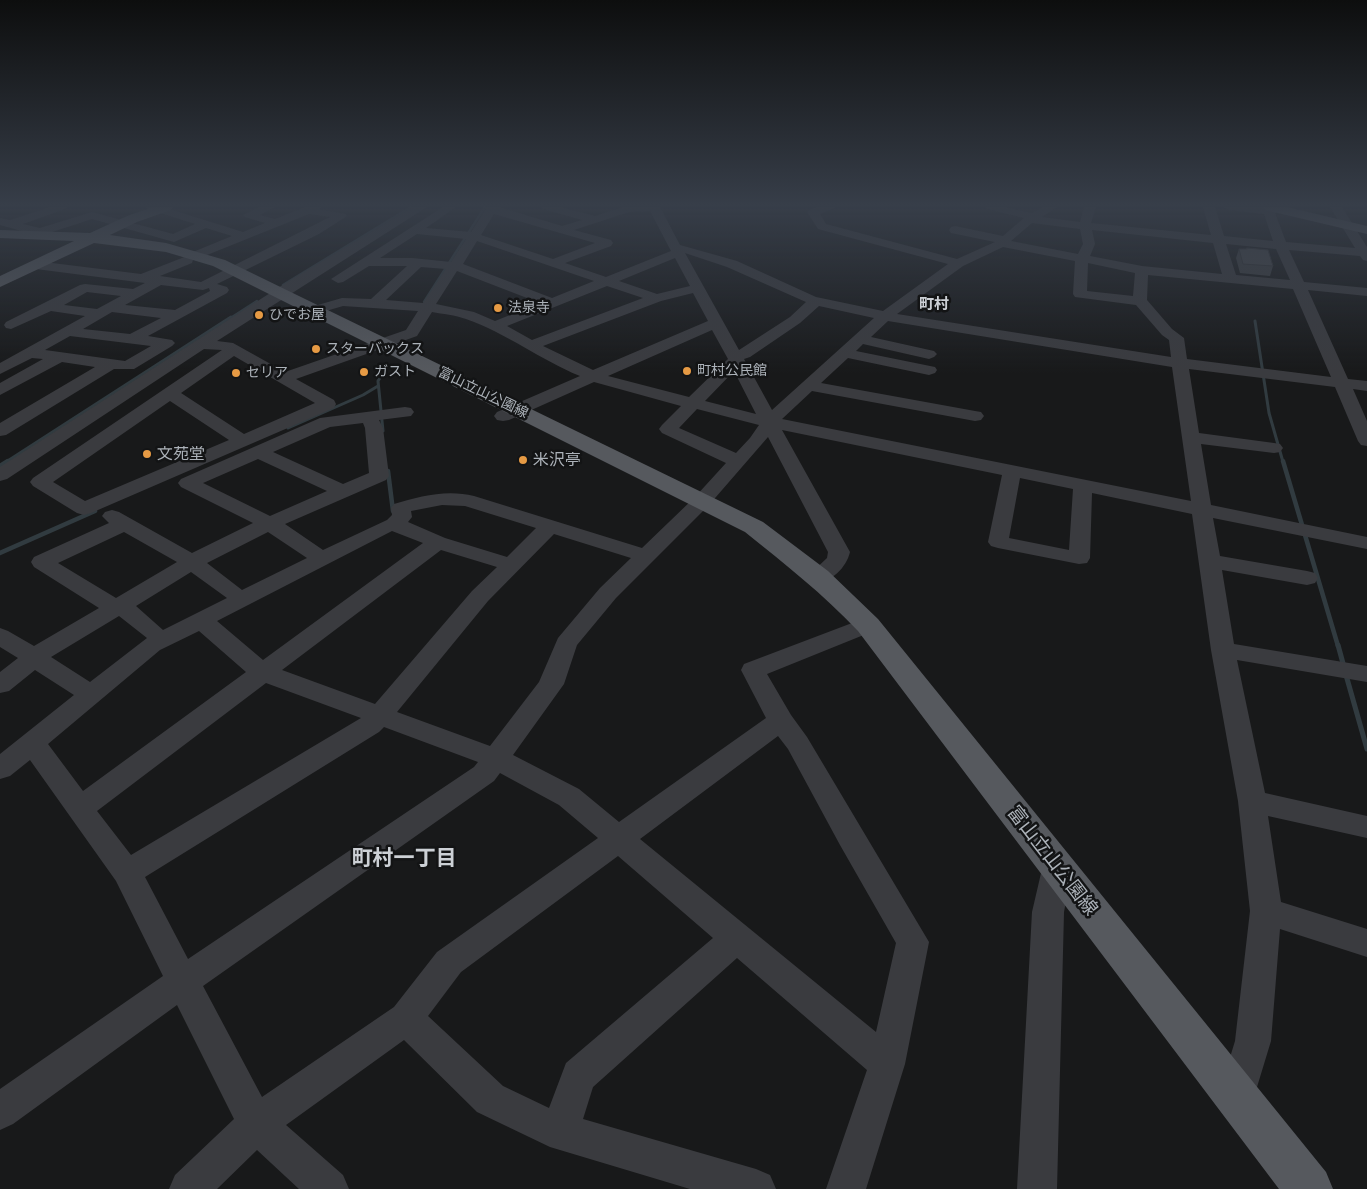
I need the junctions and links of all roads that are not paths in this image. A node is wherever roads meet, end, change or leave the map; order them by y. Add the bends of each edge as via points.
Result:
1 (41, 262) edge
2 (181, 262) edge
3 (200, 262) edge
4 (256, 262) edge
5 (329, 262) edge
6 (366, 262) edge
7 (391, 262) edge
8 (457, 262) edge
9 (649, 262) edge
10 (685, 262) edge
11 (727, 262) edge
12 (1063, 262) edge
13 (1081, 262) edge
14 (1225, 262) edge
15 (1288, 262) edge
16 (1298, 262) edge
17 (418, 263) junction
18 (553, 263) edge
19 (958, 263) edge
20 (1308, 263) dead end
21 (439, 264) joint
22 (36, 265) junction
23 (455, 266) junction
24 (1078, 268) junction
25 (1142, 270) junction
26 (110, 274) junction
27 (143, 278) junction
28 (227, 278) junction
29 (1230, 278) junction
30 (160, 280) junction
31 (338, 280) dead end
32 (605, 281) junction
33 (0, 282) edge
34 (1299, 285) junction
35 (85, 288) junction
36 (698, 288) junction
37 (1367, 292) edge
38 (136, 294) junction
39 (262, 295) junction
40 (656, 298) junction
41 (816, 301) junction
42 (1140, 301) junction
43 (375, 303) junction
44 (552, 303) junction
45 (49, 307) junction
46 (429, 308) junction
47 (106, 311) junction
48 (308, 312) junction
49 (177, 315) junction
50 (885, 316) junction
51 (716, 323) junction
52 (11, 325) dead end
53 (495, 326) junction
54 (70, 332) junction
55 (134, 338) junction
56 (860, 339) junction
57 (200, 344) junction
58 (376, 346) junction
59 (531, 346) junction
60 (233, 350) junction
61 (32, 353) junction
62 (845, 353) junction
63 (929, 354) dead end
64 (59, 357) junction
65 (735, 357) junction
66 (112, 364) junction
67 (1181, 364) junction
68 (0, 370) edge
69 (929, 370) dead end
70 (594, 377) junction
71 (283, 378) junction
72 (1341, 383) junction
73 (809, 386) junction
74 (1367, 386) edge
75 (0, 390) edge
76 (170, 393) junction
77 (1349, 401) junction
78 (692, 403) junction
79 (1367, 403) edge
80 (405, 412) dead end
81 (510, 413) junction
82 (975, 416) dead end
83 (369, 417) junction
84 (769, 422) junction
85 (0, 431) edge
86 (1366, 435) edge
87 (1192, 437) junction
88 (241, 440) junction
89 (1274, 448) dead end
90 (258, 452) junction
91 (0, 459) edge
92 (737, 461) junction
93 (1012, 471) junction
94 (0, 476) edge
95 (40, 482) junction
96 (1082, 486) junction
97 (344, 492) junction
98 (699, 504) junction
99 (1201, 509) junction
100 (269, 524) junction
101 (394, 524) junction
102 (551, 525) junction
103 (438, 542) junction
104 (1367, 543) edge
105 (646, 556) junction
106 (323, 559) junction
107 (1209, 561) junction
108 (192, 562) junction
109 (512, 565) junction
110 (818, 577) junction
111 (1307, 578) dead end
112 (234, 593) dead end
113 (118, 607) junction
114 (201, 620) junction
115 (868, 625) junction
116 (152, 632) dead end
117 (0, 636) edge
118 (1224, 650) junction
119 (36, 657) junction
120 (262, 672) junction
121 (1367, 674) edge
122 (0, 685) edge
123 (91, 694) junction
124 (380, 715) junction
125 (781, 721) junction
126 (32, 743) junction
127 (495, 758) junction
128 (0, 769) edge
129 (1252, 801) junction
130 (79, 809) junction
131 (1367, 827) edge
132 (619, 839) junction
133 (1057, 870) junction
134 (127, 874) junction
135 (1266, 910) junction
136 (736, 938) junction
137 (1367, 943) edge
138 (182, 982) junction
139 (406, 1018) junction
140 (887, 1064) junction
141 (1237, 1097) junction
142 (0, 1112) edge
143 (256, 1124) junction
144 (560, 1130) junction
145 (189, 1189) edge
146 (329, 1189) edge
147 (756, 1189) edge
148 (846, 1189) edge
149 (1037, 1189) edge
150 (1309, 1189) edge

1 - 22 main road
2 - 27 street
3 - 28 main road, 富山立山公園線
4 - 28 street
5 - 39 street
6 - 31 street
7 - 17 street
8 - 23 street
9 - 32 street
10 - 36 street
11 - 41 street
12 - 24 street
13 - 24 street
14 - 29 street
15 - 34 street
16 - 20 street
17 - 21 street
17 - 43 street
18 - 32 street
19 - 50 street
21 - 23 street
22 - 26 street
22 - 33 main road
23 - 44 street
23 - 46 street
24 - 25 street
24 - 42 street via 1080,294
25 - 29 street
25 - 42 street
26 - 27 street
26 - 35 street
27 - 30 street
28 - 30 street via 203,286
28 - 39 main road, 富山立山公園線
28 - 39 street
28 - 49 street
29 - 34 street
30 - 38 street
32 - 40 street
32 - 44 street
34 - 37 street
34 - 72 street
35 - 38 street
35 - 45 street
36 - 40 street
36 - 51 street
38 - 47 street
39 - 48 main road, 富山立山公園線
39 - 57 street
39 - 91 street
40 - 59 street
41 - 50 street
41 - 65 street via 795,320 745,354
42 - 67 street via 1176,338
43 - 46 street
43 - 48 street via 342,302
44 - 53 street
45 - 47 street
45 - 52 street
46 - 53 street via 469,316
46 - 58 street via 412,333
47 - 49 street
47 - 54 street
48 - 58 main road, 富山立山公園線
49 - 55 street
50 - 56 street
50 - 67 street
51 - 65 street
51 - 70 street
53 - 59 street
54 - 55 street
54 - 61 street
55 - 66 street via 167,343 128,366
56 - 62 street
56 - 63 street
57 - 60 street via 228,346
57 - 94 street
58 - 71 street
58 - 81 main road, 富山立山公園線
59 - 70 street
60 - 71 street
60 - 76 street
61 - 64 street
61 - 68 street
62 - 69 street
62 - 73 street
64 - 66 street
64 - 75 street
65 - 78 street
65 - 84 street
66 - 85 street
67 - 72 street
67 - 87 street
70 - 78 street
70 - 81 street
71 - 88 street via 328,404
72 - 74 street
72 - 77 street
73 - 82 street
73 - 84 street
76 - 88 street
76 - 95 street
77 - 79 street
77 - 86 street
78 - 84 street
78 - 92 street via 668,429
80 - 83 street
81 - 98 main road, 富山立山公園線
83 - 90 street via 326,422
83 - 97 street via 374,428 379,476
84 - 92 street
84 - 93 street
84 - 110 street via 839,552 837,560
87 - 89 street
87 - 99 street
88 - 95 street via 84,509
90 - 97 street
90 - 100 street via 188,483
92 - 98 street
93 - 96 street
93 - 96 street via 998,542 1079,558
94 - 95 street
96 - 99 street
97 - 100 street
98 - 105 street
98 - 110 main road, 富山立山公園線 via 779,549
99 - 104 street
99 - 107 street
100 - 106 street
100 - 108 street
101 - 102 street via 402,517 401,508 429,499 450,498
101 - 103 street
101 - 106 street
102 - 105 street
102 - 109 street
103 - 109 street
103 - 120 street
105 - 127 street via 608,593 566,643 551,684
106 - 114 street
107 - 111 street
107 - 118 street
108 - 112 street
108 - 113 street
108 - 113 street via 117,519 42,562
109 - 124 street via 480,596
110 - 115 main road, 富山立山公園線
113 - 116 street
113 - 119 street
114 - 120 street
114 - 123 street via 152,645
115 - 125 street via 753,670
115 - 133 main road, 富山立山公園線
117 - 119 street
118 - 121 street
118 - 129 street
119 - 122 street
119 - 123 street
120 - 124 street
120 - 130 street
123 - 126 street
124 - 127 street
124 - 134 street via 370,725
125 - 132 street
125 - 140 street via 798,744 913,942
126 - 128 street
126 - 130 street
127 - 132 street via 569,797
127 - 138 street via 484,774
129 - 131 street
129 - 135 street
130 - 134 street
132 - 136 street
132 - 139 street via 449,962
133 - 141 main road, 富山立山公園線
133 - 149 street via 1048,912
134 - 138 street
135 - 137 street
135 - 141 street via 1253,1042
136 - 140 street
136 - 144 street via 579,1076
138 - 142 street
138 - 143 street
139 - 143 street
139 - 144 street via 490,1099
140 - 148 street
141 - 150 main road, 富山立山公園線
143 - 145 street
143 - 146 street
144 - 147 street

